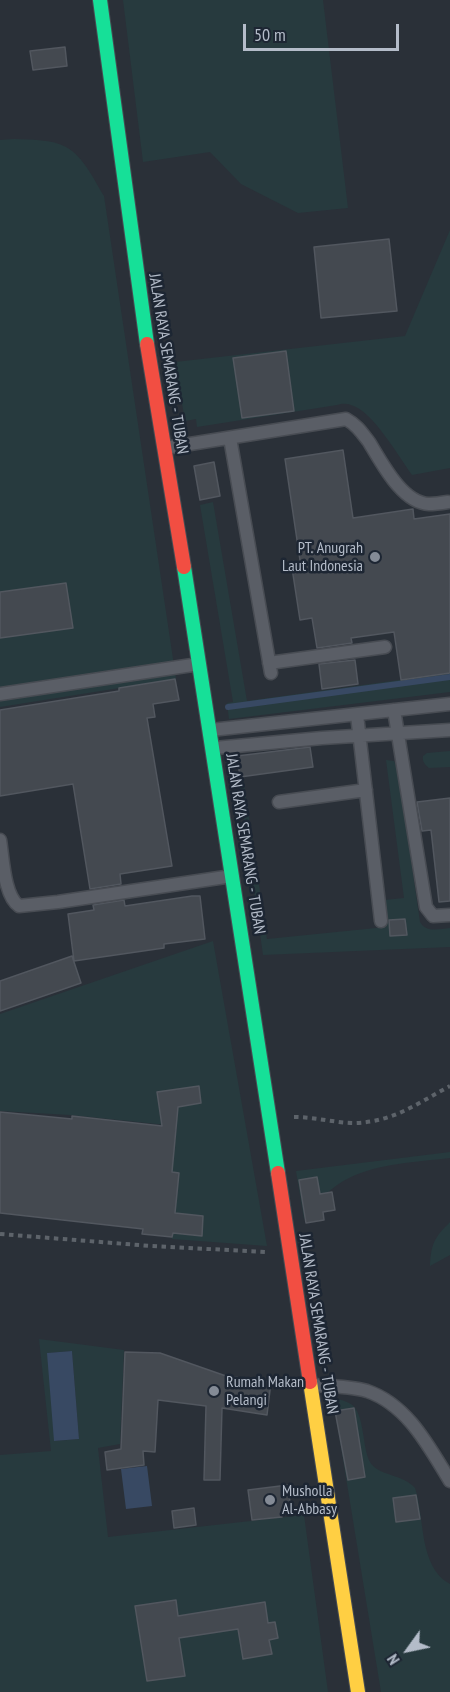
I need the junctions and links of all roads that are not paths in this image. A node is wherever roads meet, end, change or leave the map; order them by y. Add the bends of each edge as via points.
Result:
1 (100, 0) edge
2 (230, 438) junction
3 (164, 448) junction
4 (448, 502) dead end
5 (385, 647) dead end
6 (200, 664) junction
7 (0, 694) edge
8 (450, 704) edge
9 (394, 710) junction
10 (357, 715) junction
11 (210, 730) junction
12 (450, 730) edge
13 (398, 734) junction
14 (359, 736) junction
15 (213, 748) junction
16 (366, 790) junction
17 (279, 802) dead end
18 (0, 840) edge
19 (233, 876) junction
20 (450, 915) edge
21 (381, 921) dead end
22 (311, 1385) junction
23 (450, 1481) edge
24 (358, 1692) edge

1 - 3 highway, JALAN RAYA SEMARANG - TUBAN
2 - 3 lane
2 - 4 lane via 346,419 358,427 395,482 413,500 430,504
2 - 5 lane via 270,668
3 - 6 highway, JALAN RAYA SEMARANG - TUBAN
6 - 7 lane
6 - 11 highway, JALAN RAYA SEMARANG - TUBAN
8 - 9 lane
9 - 10 lane
9 - 13 lane
10 - 11 lane
10 - 14 lane
11 - 15 highway, JALAN RAYA SEMARANG - TUBAN
12 - 13 lane
13 - 14 lane
13 - 20 lane via 426,907 433,916
14 - 15 lane
14 - 16 lane
15 - 19 highway, JALAN RAYA SEMARANG - TUBAN
16 - 17 lane
16 - 21 lane
18 - 19 lane via 10,897 18,906
19 - 22 highway, JALAN RAYA SEMARANG - TUBAN
22 - 23 lane via 367,1391 392,1404 423,1438
22 - 24 highway, JALAN RAYA SEMARANG - TUBAN

